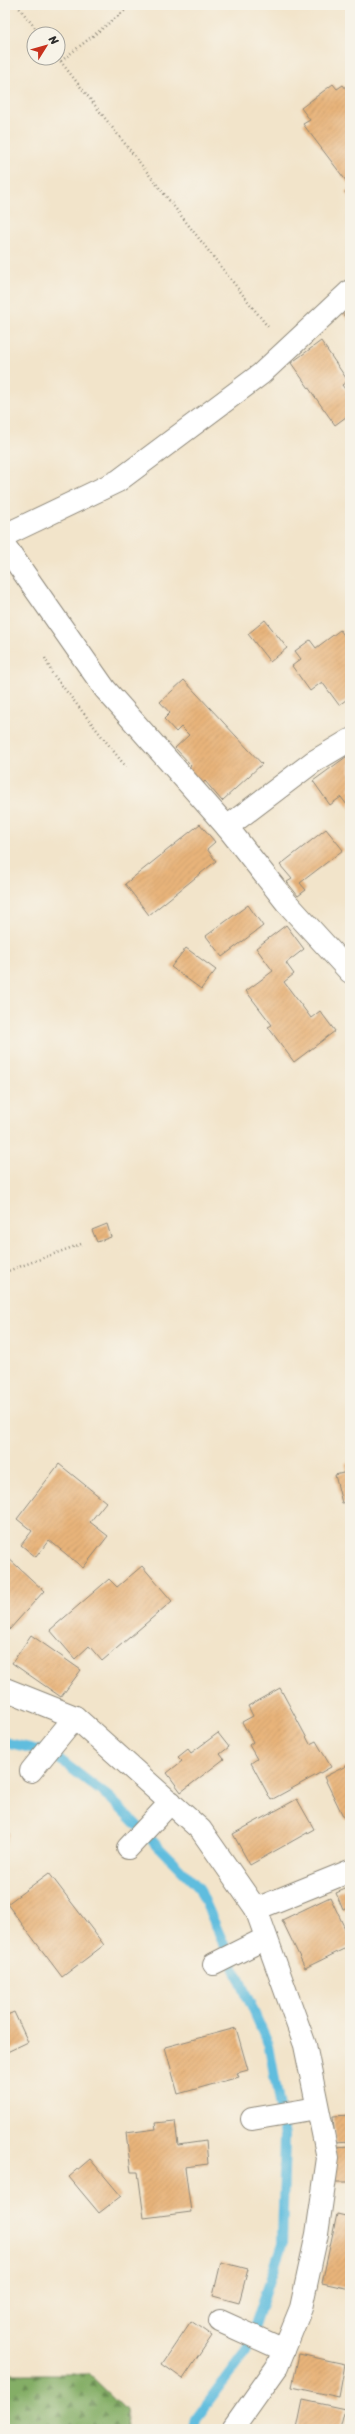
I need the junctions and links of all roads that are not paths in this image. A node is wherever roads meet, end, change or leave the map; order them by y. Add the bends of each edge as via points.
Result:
1 (350, 291) edge
2 (5, 535) edge
3 (5, 546) edge
4 (350, 740) edge
5 (227, 828) junction
6 (350, 972) edge
7 (5, 1689) edge
8 (69, 1725) junction
9 (31, 1771) dead end
10 (165, 1808) junction
11 (128, 1848) dead end
12 (350, 1871) edge
13 (256, 1909) junction
14 (258, 1942) junction
15 (214, 1964) dead end
16 (311, 2109) junction
17 (255, 2119) dead end
18 (225, 2324) dead end
19 (278, 2348) junction
20 (233, 2429) edge

1 - 2 street via 261,374 118,481
3 - 5 street via 104,689
4 - 5 street via 313,762
5 - 6 street via 286,902
7 - 8 street
8 - 9 street
8 - 10 street
10 - 11 street
10 - 13 street via 201,1830
12 - 13 street
13 - 14 street
14 - 15 street
14 - 16 street via 305,2045
16 - 17 street
16 - 19 street via 328,2158 317,2234 301,2308
18 - 19 street
19 - 20 street via 276,2367

